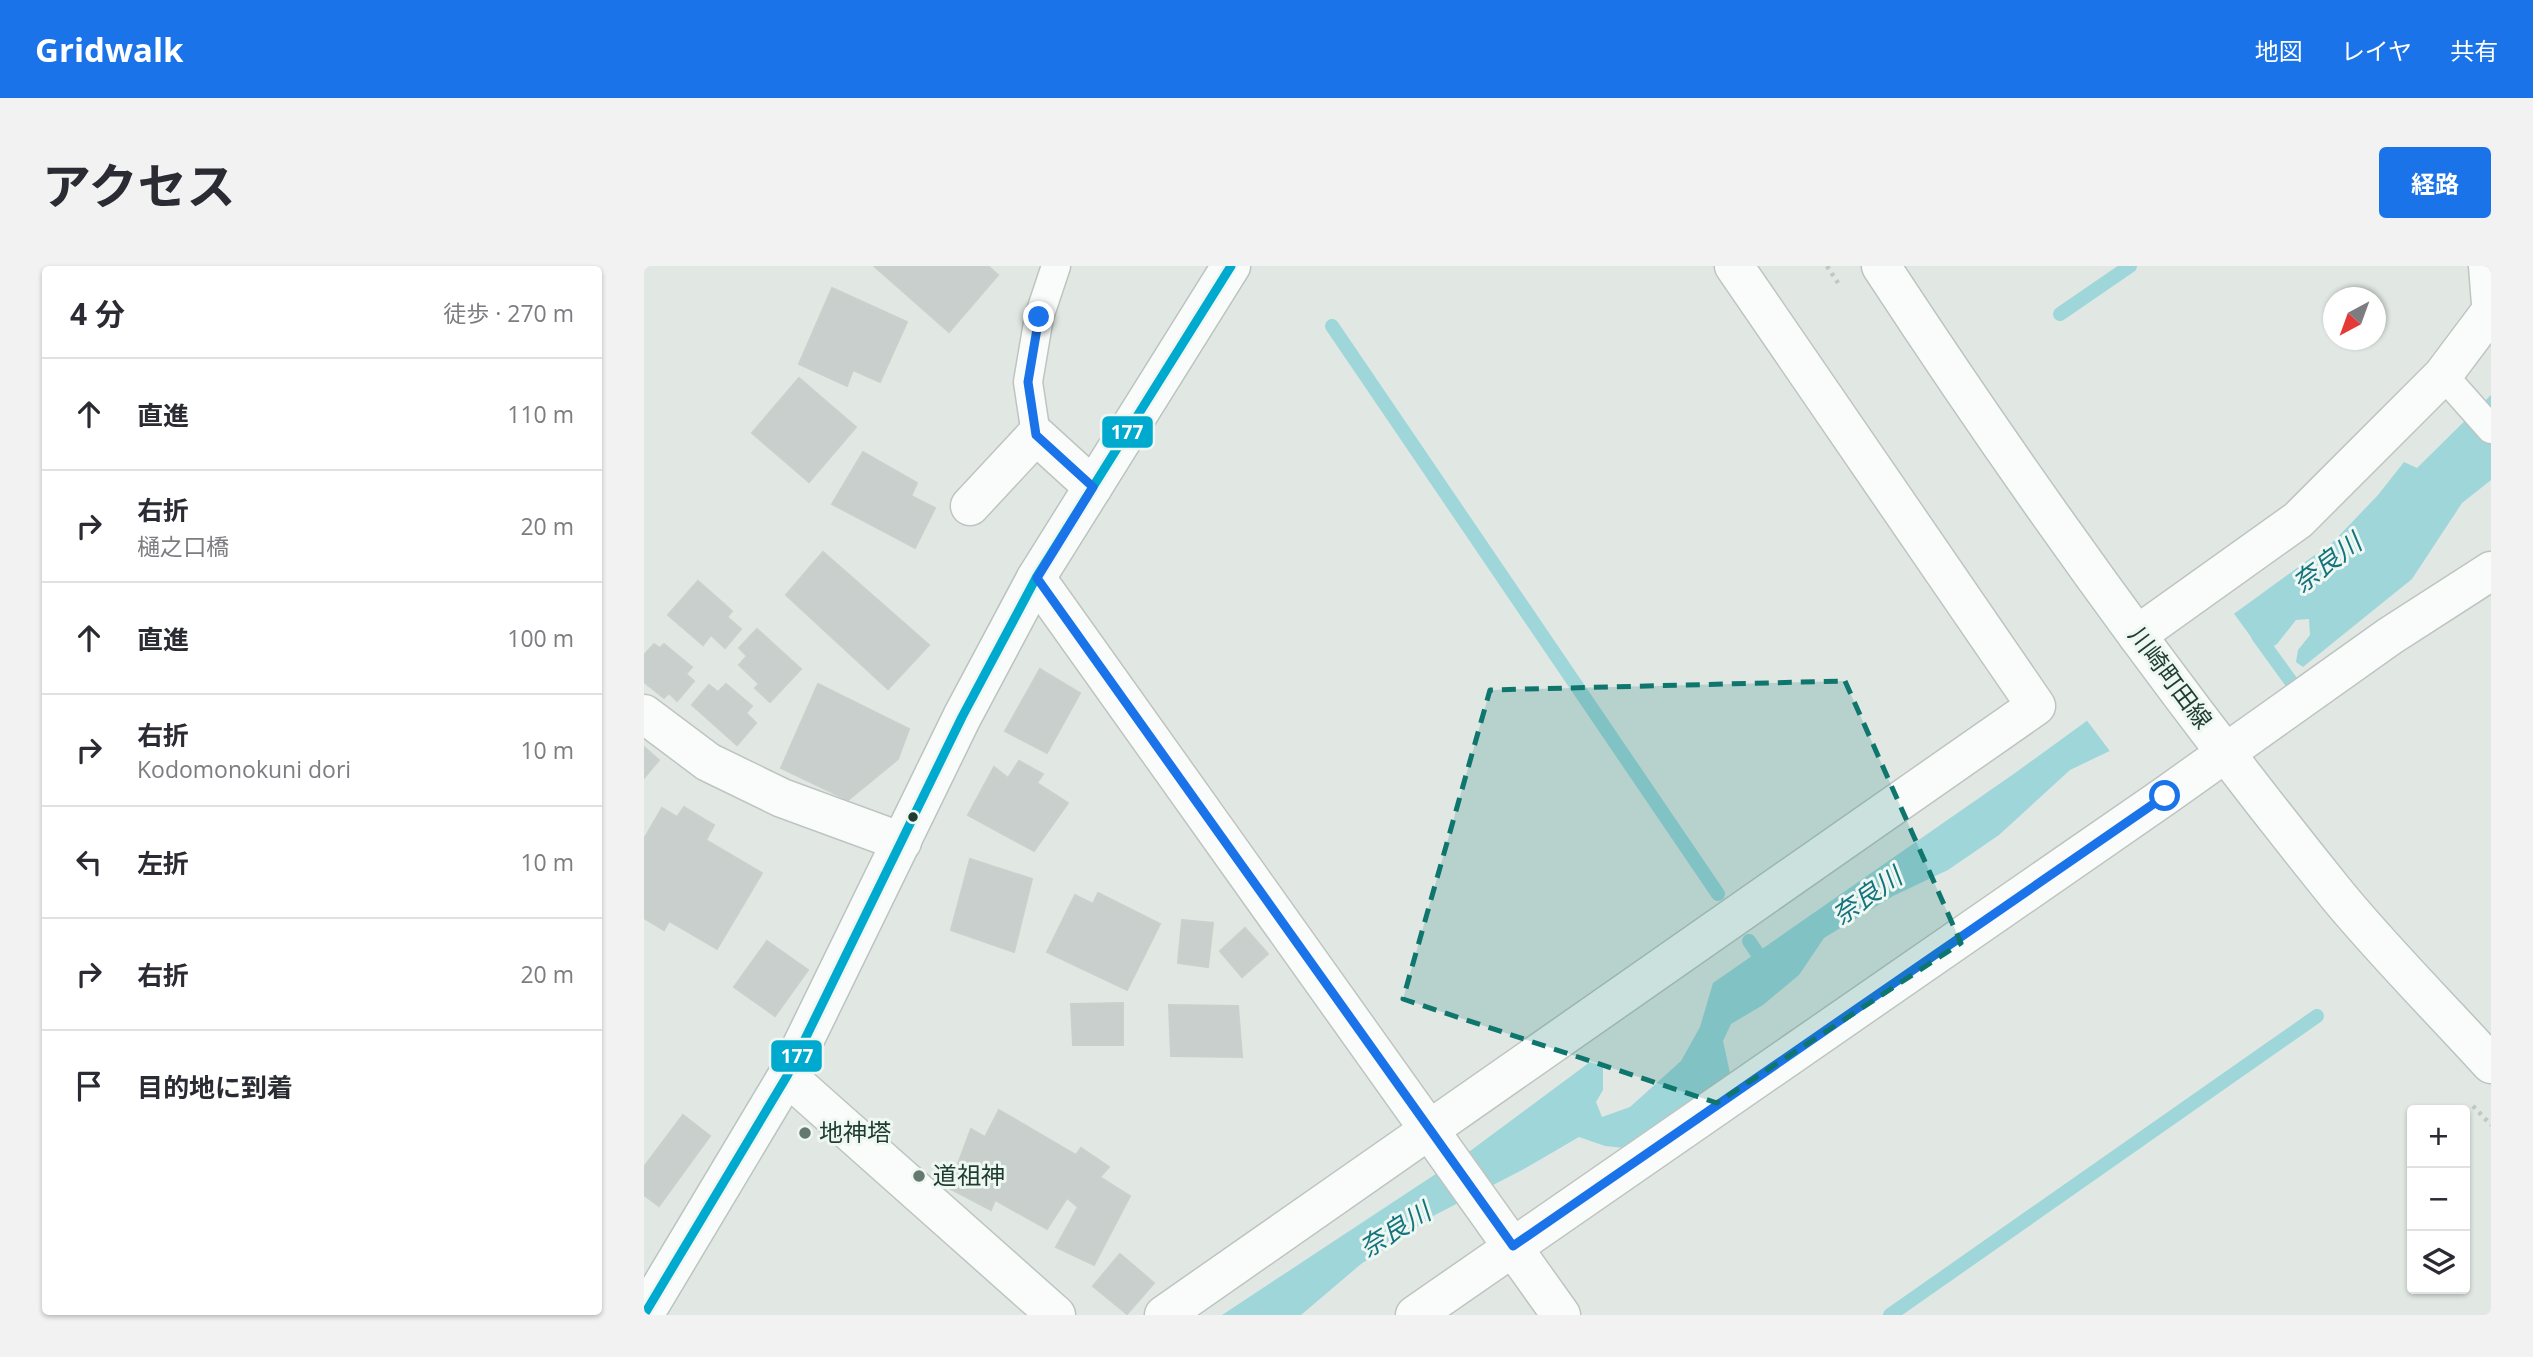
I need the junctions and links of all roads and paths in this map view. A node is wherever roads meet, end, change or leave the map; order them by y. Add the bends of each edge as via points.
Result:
1 (1056, 266) edge
2 (1231, 266) edge
3 (1734, 266) edge
4 (1881, 266) edge
5 (2488, 266) edge
6 (2491, 304) edge
7 (2491, 311) edge
8 (2449, 383) junction
9 (2491, 429) edge
10 (1036, 435) junction
11 (1093, 487) junction
12 (970, 506) dead end
13 (2491, 571) edge
14 (1037, 578) junction
15 (2140, 640) junction
16 (644, 714) edge
17 (2222, 747) junction
18 (902, 842) junction
19 (2491, 1064) edge
20 (787, 1076) junction
21 (1435, 1138) junction
22 (1507, 1238) junction
23 (644, 1315) edge
24 (1056, 1315) edge
25 (1164, 1315) edge
26 (1415, 1315) edge
27 (1561, 1315) edge

1 - 10 lane via 1039,317 1028,382
2 - 11 street
3 - 21 street via 2036,706
4 - 15 street, 川崎町田線
5 - 6 street
7 - 8 street
8 - 9 lane
8 - 15 street via 2298,520
10 - 11 street
10 - 12 street
11 - 14 street
13 - 17 street
14 - 18 street
14 - 21 street
15 - 17 street, 川崎町田線
16 - 18 street via 708,762 782,798
17 - 19 street, 川崎町田線 via 2340,898
17 - 22 street
18 - 20 street
20 - 23 street
20 - 24 street
21 - 22 street
21 - 25 street
22 - 26 street
22 - 27 street

